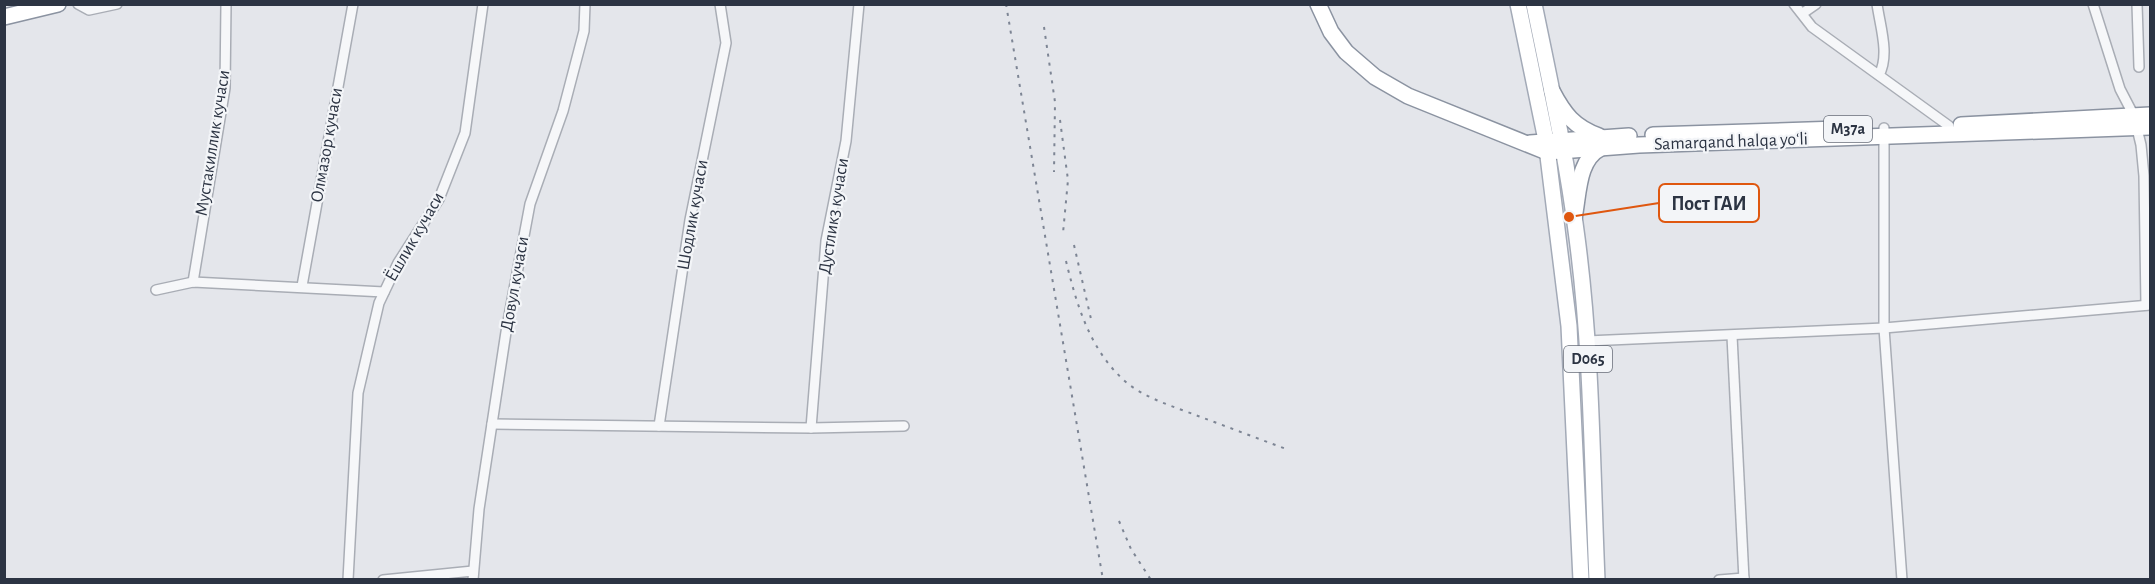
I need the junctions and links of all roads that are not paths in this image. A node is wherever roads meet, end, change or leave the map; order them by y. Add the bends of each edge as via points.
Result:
1 (58, 4) edge
2 (78, 4) edge
3 (117, 4) edge
4 (226, 4) edge
5 (353, 4) edge
6 (483, 4) edge
7 (585, 4) edge
8 (720, 4) edge
9 (859, 4) edge
10 (1318, 4) edge
11 (1518, 4) edge
12 (1534, 4) edge
13 (1794, 4) edge
14 (1816, 4) edge
15 (1876, 4) edge
16 (2093, 4) edge
17 (2137, 4) edge
18 (1803, 13) junction
19 (4, 17) edge
20 (2139, 67) dead end
21 (1878, 75) junction
22 (1552, 91) junction
23 (2151, 116) edge
24 (2140, 124) edge
25 (1948, 126) junction
26 (1884, 133) junction
27 (1602, 143) junction
28 (1547, 146) junction
29 (1563, 146) junction
30 (2147, 176) edge
31 (1574, 218) junction
32 (193, 282) junction
33 (302, 286) junction
34 (156, 290) dead end
35 (384, 292) junction
36 (2148, 305) edge
37 (1884, 328) junction
38 (1732, 336) junction
39 (1587, 341) junction
40 (492, 424) junction
41 (659, 426) junction
42 (904, 426) dead end
43 (812, 428) junction
44 (473, 575) edge
45 (348, 579) edge
46 (383, 579) edge
47 (1581, 579) edge
48 (1597, 579) edge
49 (1719, 579) edge
50 (1744, 579) edge
51 (1902, 579) edge

1 - 19 main road
2 - 3 street via 89,10
4 - 32 street, Мустакиллик кучаси via 225,88
5 - 33 street, Олмазор кучаси
6 - 35 street, Ёшлик кучаси via 465,133 439,199
7 - 40 street, Довул кучаси via 584,31 563,111 530,204
8 - 41 street, Шодлик кучаси via 726,43 690,220
9 - 43 street, Дустлик3 кучаси via 846,141 826,241
10 - 28 main road, Samarqand halqa yoʻli / M37a via 1342,47 1375,77 1408,96
11 - 28 main road, D065
12 - 22 main road, D065
13 - 18 street
14 - 18 street
15 - 21 street via 1884,54 1884,66
16 - 24 street via 2120,89
17 - 20 street
18 - 21 street via 1812,27
21 - 25 street
22 - 27 main road via 1576,126
22 - 29 main road, D065
23 - 24 main road, Samarqand halqa yoʻli / M37a
24 - 25 main road, Samarqand halqa yoʻli / M37a
24 - 26 main road, Samarqand halqa yoʻli / M37a
24 - 30 street
25 - 26 main road, Samarqand halqa yoʻli / M37a
26 - 27 main road, Samarqand halqa yoʻli / M37a via 1744,130
26 - 37 street
27 - 29 main road, Samarqand halqa yoʻli / M37a
27 - 31 main road via 1584,167
28 - 29 main road, Samarqand halqa yoʻli / M37a
28 - 47 main road, D065 via 1569,326
29 - 31 main road, D065
30 - 36 street
31 - 39 main road, D065
32 - 33 street
32 - 34 street
33 - 35 street
35 - 45 street, Ёшлик кучаси via 358,393
36 - 37 street
37 - 38 street
37 - 51 street
38 - 39 street
38 - 50 street
39 - 48 main road, D065
40 - 41 street
40 - 44 street, Довул кучаси
41 - 43 street
42 - 43 street
44 - 46 street
49 - 50 street

